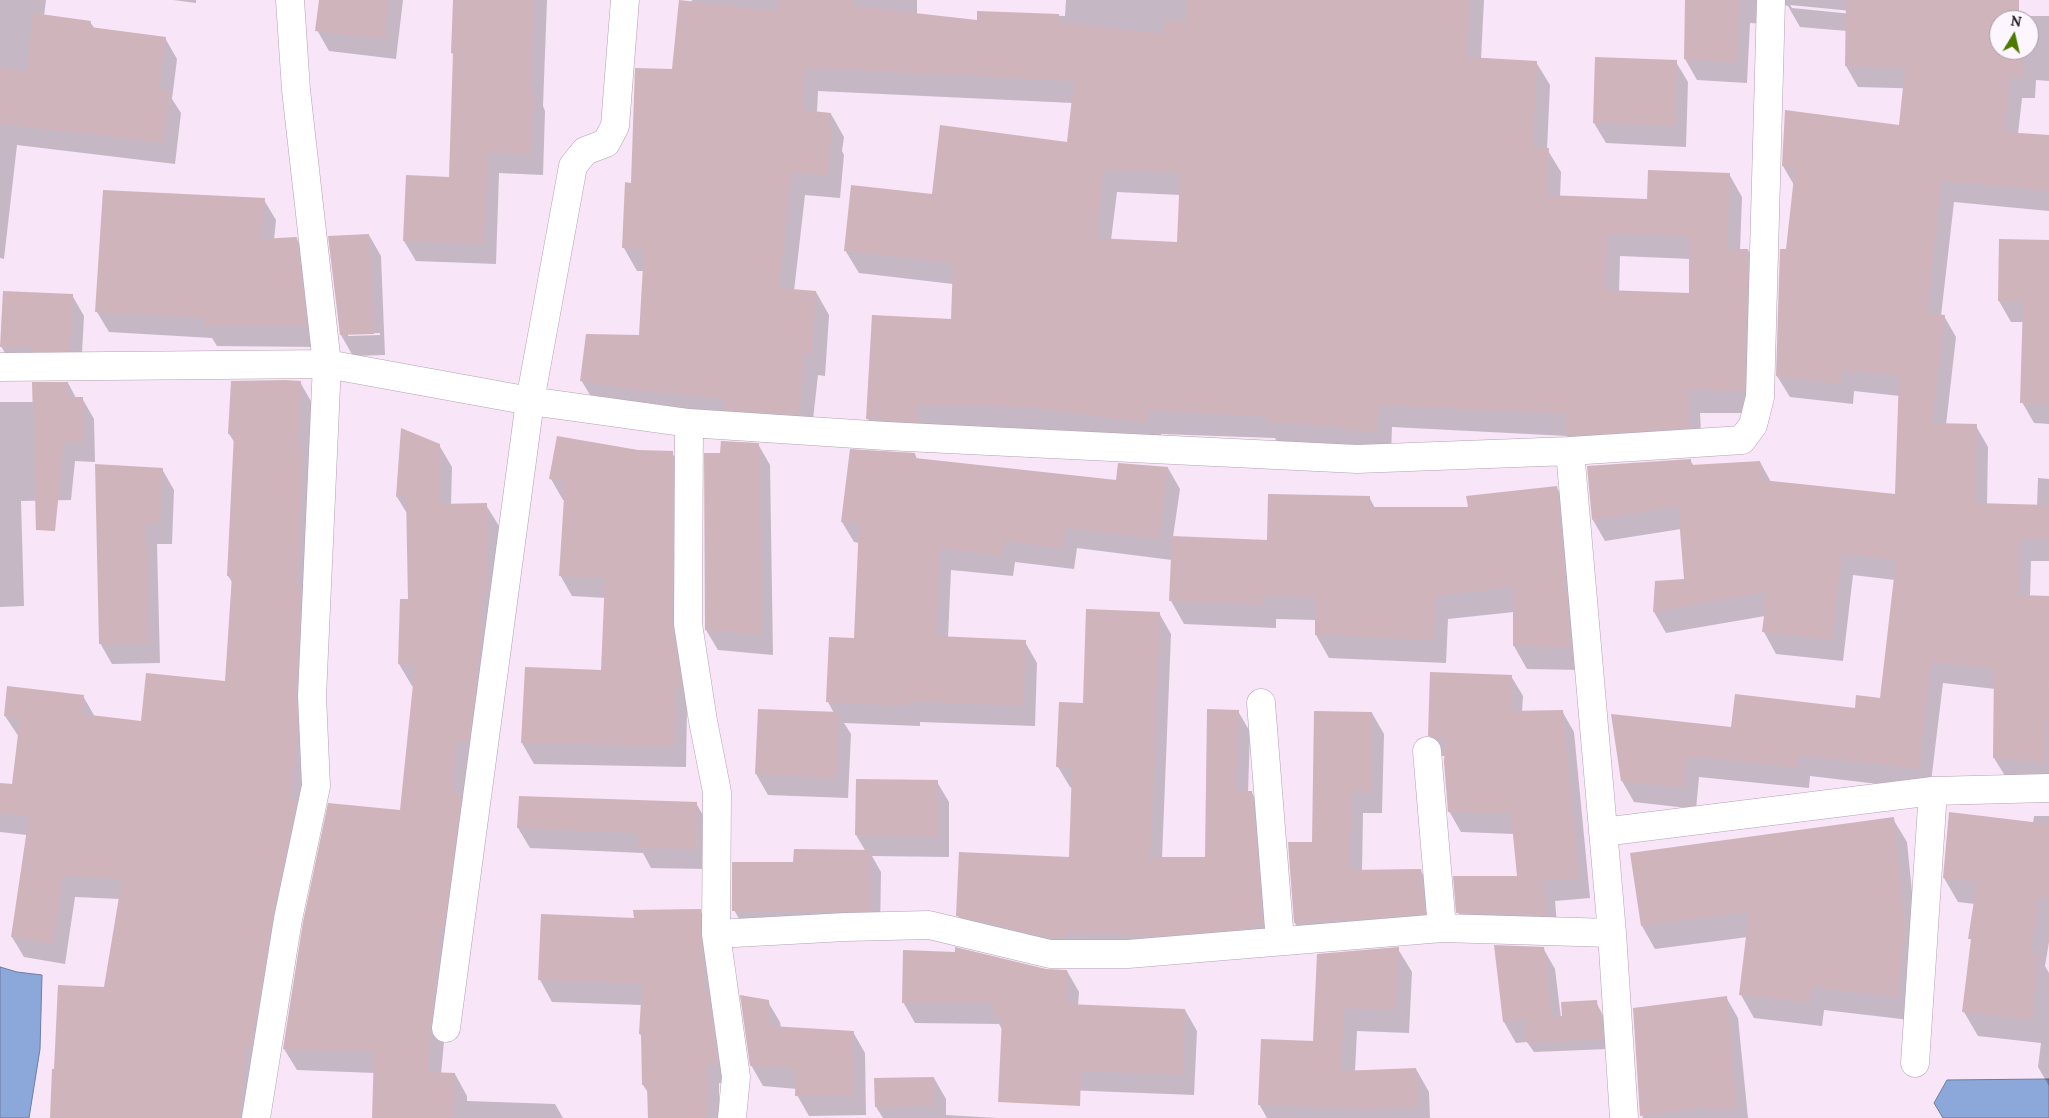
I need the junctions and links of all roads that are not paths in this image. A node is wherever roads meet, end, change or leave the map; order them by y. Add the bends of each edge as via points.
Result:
1 (290, 0) edge
2 (625, 0) edge
3 (1771, 0) edge
4 (328, 364) junction
5 (0, 367) edge
6 (530, 401) junction
7 (689, 424) junction
8 (1570, 451) junction
9 (1261, 703) dead end
10 (1427, 751) dead end
11 (2049, 788) edge
12 (1933, 791) junction
13 (1603, 832) junction
14 (1442, 928) junction
15 (1612, 933) junction
16 (716, 934) junction
17 (1280, 941) junction
18 (446, 1028) dead end
19 (1915, 1063) dead end
20 (256, 1118) edge
21 (732, 1118) edge
22 (1624, 1118) edge

1 - 4 street via 296,90
2 - 6 street via 615,126 606,143 584,151 573,166
3 - 8 street via 1760,397 1753,425 1742,440
4 - 5 street
4 - 6 street
4 - 20 street via 312,696 316,786 288,919
6 - 7 street
6 - 18 street
7 - 8 street via 1357,459
7 - 16 street via 688,624 717,792
8 - 13 street
9 - 17 street
10 - 14 street
11 - 12 street
12 - 13 street
12 - 19 street
13 - 15 street
14 - 15 street
14 - 17 street
15 - 22 street
16 - 17 street via 929,925 1050,954 1128,954
16 - 21 street via 736,1077

